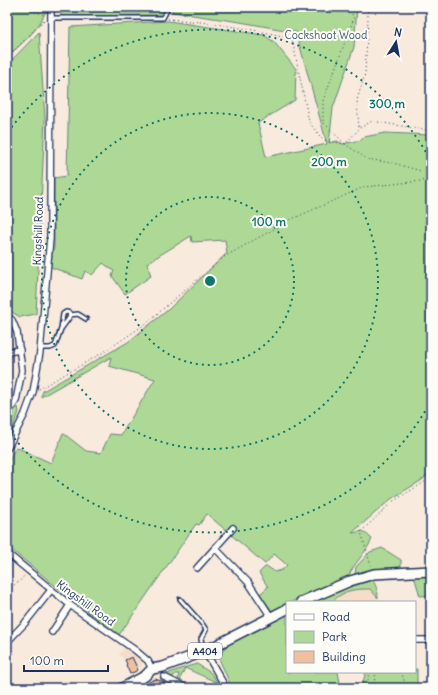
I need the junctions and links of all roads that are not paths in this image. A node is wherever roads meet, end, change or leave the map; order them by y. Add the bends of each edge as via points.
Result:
1 (51, 7) edge
2 (168, 8) edge
3 (52, 18) junction
4 (70, 315) junction
5 (7, 316) edge
6 (86, 319) dead end
7 (61, 329) junction
8 (40, 348) junction
9 (20, 350) junction
10 (7, 352) edge
11 (7, 411) edge
12 (7, 449) edge
13 (233, 528) dead end
14 (215, 548) junction
15 (7, 553) edge
16 (197, 568) dead end
17 (431, 571) edge
18 (51, 590) junction
19 (180, 599) dead end
20 (303, 601) edge
21 (70, 605) junction
22 (286, 610) edge
23 (271, 617) junction
24 (52, 632) dead end
25 (416, 640) edge
26 (431, 640) edge
27 (7, 642) edge
28 (203, 652) junction
29 (152, 669) junction
30 (164, 677) dead end
31 (127, 687) edge
32 (186, 688) edge
33 (226, 688) edge

1 - 3 street, Kingshill Road
2 - 3 lane via 163,18
3 - 8 street, Kingshill Road via 50,238
4 - 6 lane via 78,314
4 - 7 lane
4 - 7 lane via 66,312 63,314
5 - 9 street via 12,320 17,332
7 - 8 lane via 55,346
8 - 12 street, Kingshill Road via 33,392
9 - 10 street
9 - 11 street via 22,370 16,401
13 - 14 street
14 - 16 street
14 - 23 street via 248,582
15 - 18 street, Kingshill Road
17 - 20 main road via 374,574 350,581
18 - 21 street, Kingshill Road
18 - 27 street
19 - 28 lane via 206,630 201,639
21 - 24 street
21 - 29 street, Kingshill Road via 135,650 148,661
22 - 23 main road, A404
23 - 28 main road, A404
25 - 26 street
28 - 29 main road, A404
28 - 33 street
29 - 31 main road, A404
30 - 32 street

